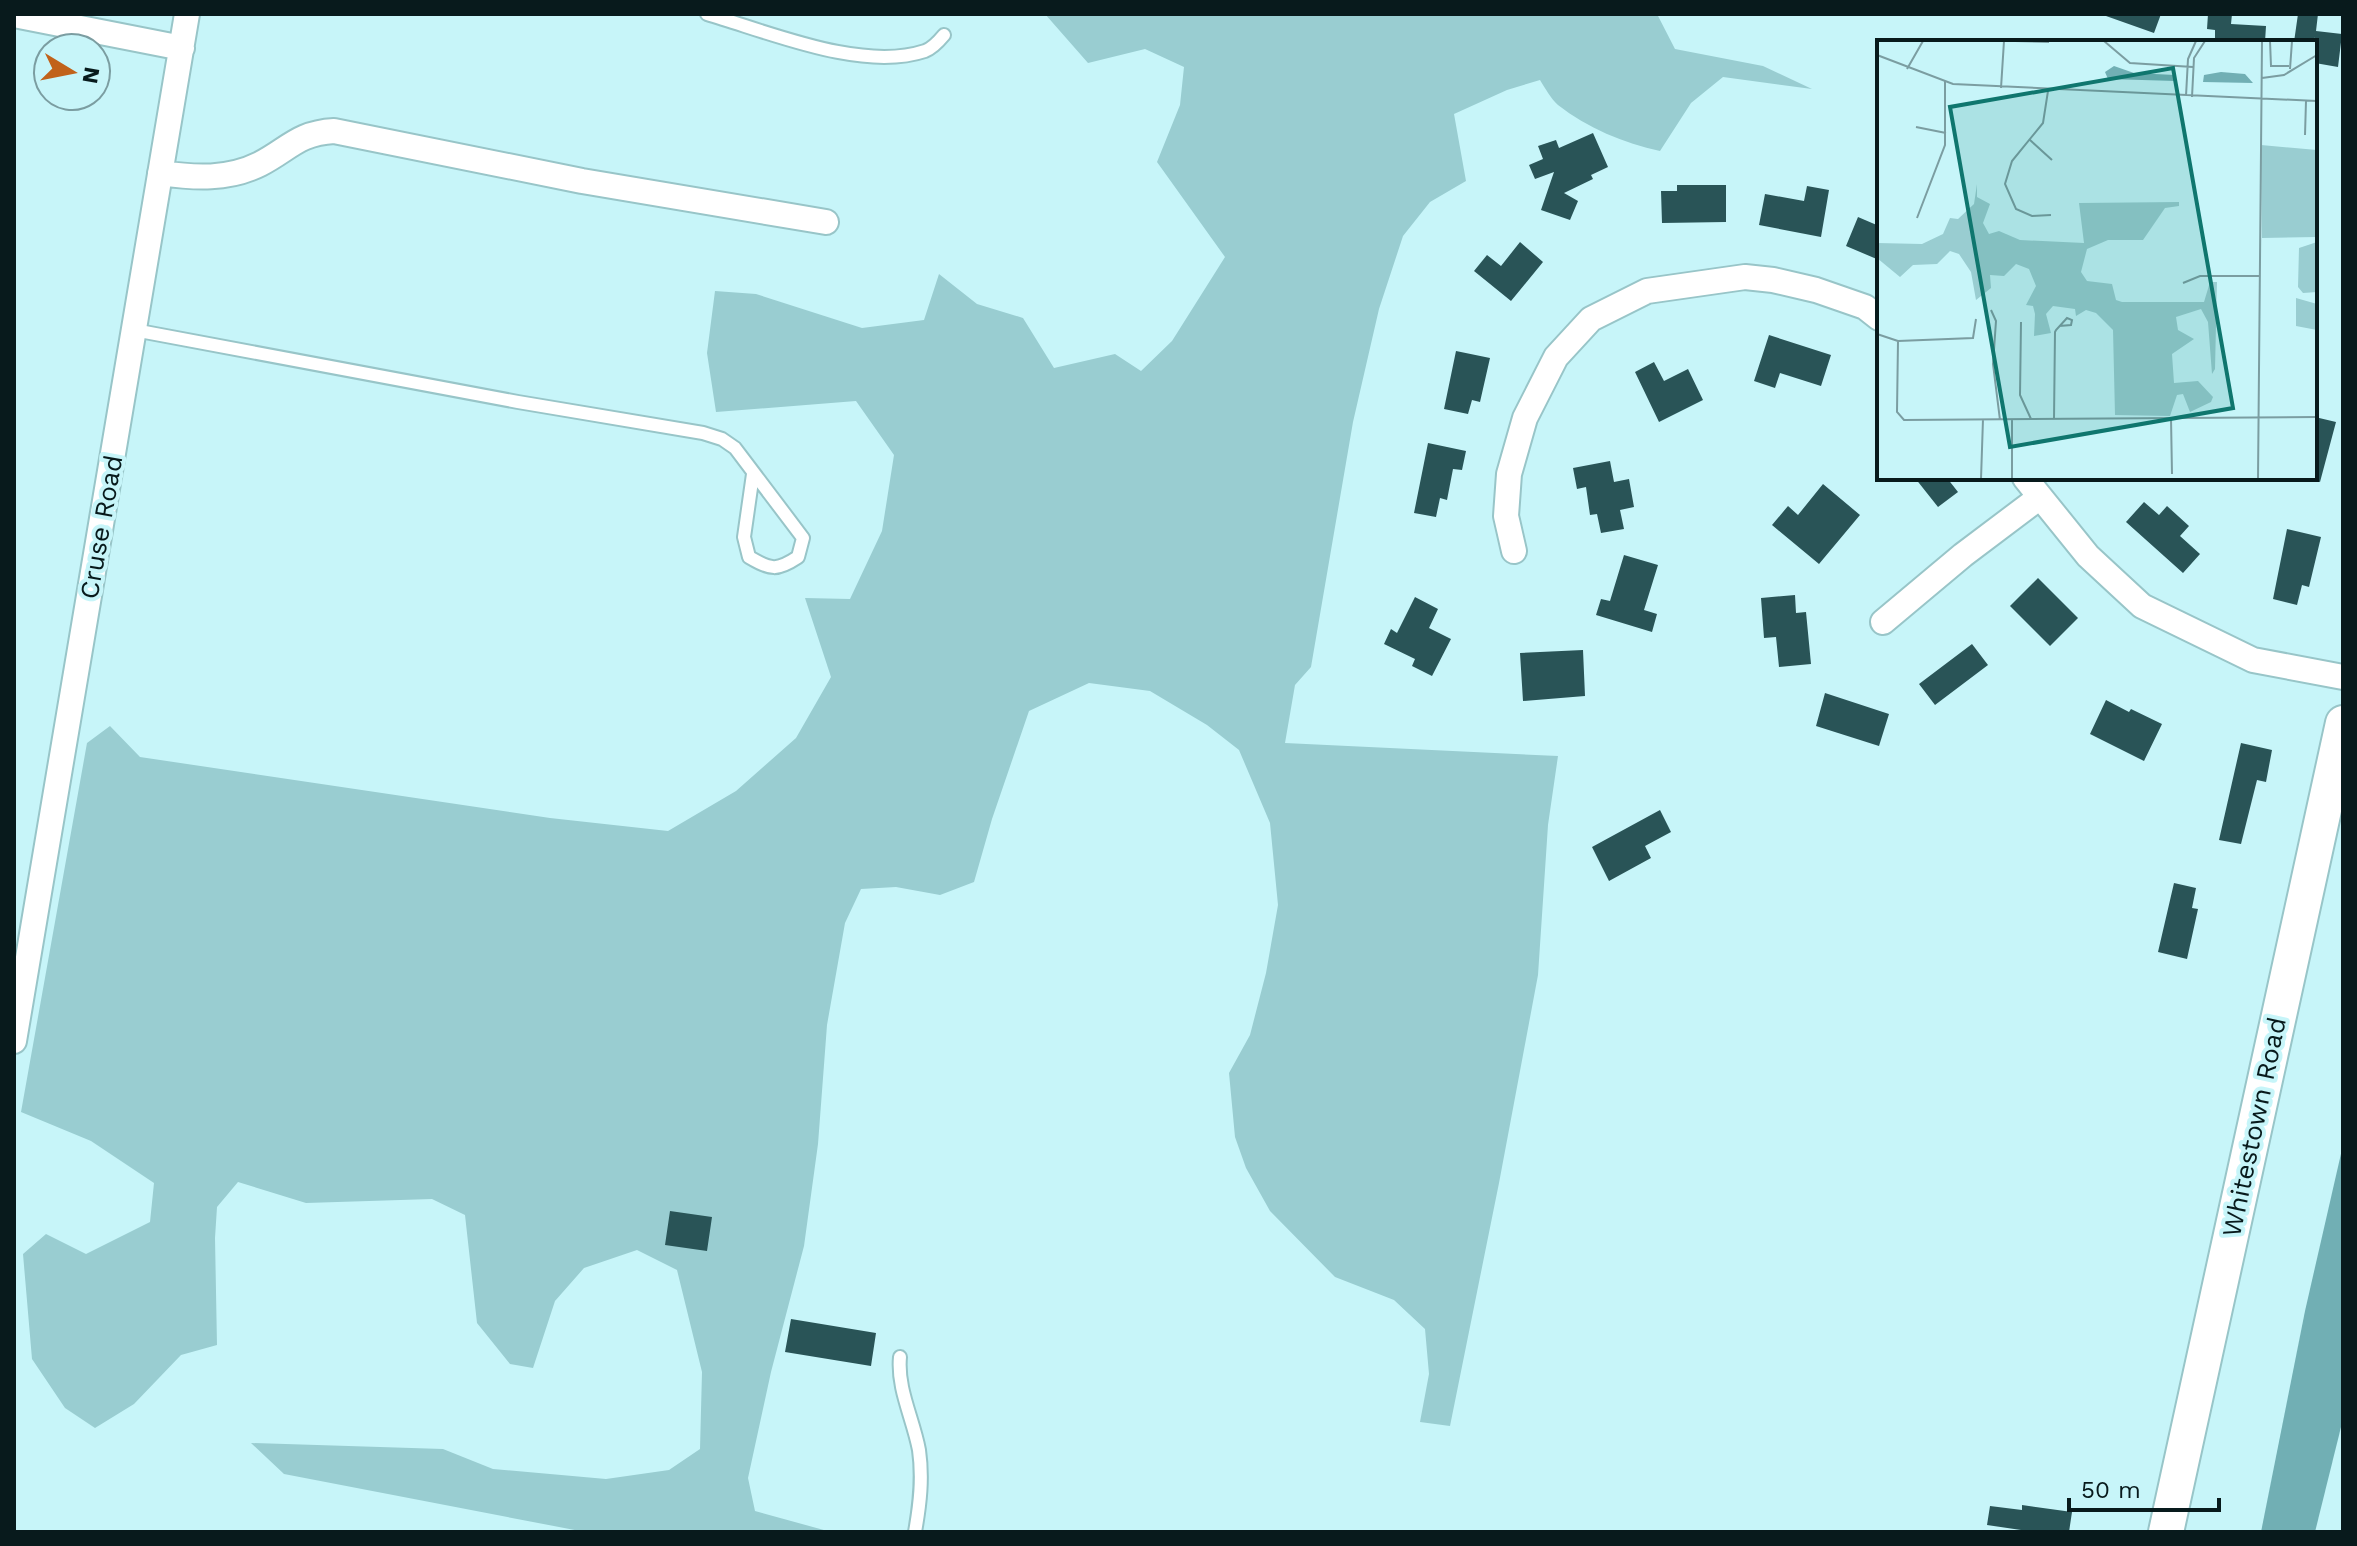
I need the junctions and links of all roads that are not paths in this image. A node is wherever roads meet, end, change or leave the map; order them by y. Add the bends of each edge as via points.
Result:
1 (187, 14) edge
2 (707, 14) edge
3 (14, 15) edge
4 (944, 35) dead end
5 (182, 48) junction
6 (160, 173) junction
7 (826, 222) dead end
8 (1877, 316) edge
9 (134, 330) junction
10 (753, 474) junction
11 (2033, 487) edge
12 (1514, 551) dead end
13 (1883, 622) dead end
14 (2343, 677) edge
15 (2343, 723) edge
16 (14, 1041) edge
17 (900, 1357) dead end
18 (915, 1532) edge
19 (2166, 1532) edge

1 - 5 street, Cruse Road
2 - 4 lane via 836,53 864,56 928,50
3 - 5 street
5 - 6 street, Cruse Road
6 - 7 street via 210,178 233,174 314,132 334,131 582,181
6 - 9 street, Cruse Road
8 - 12 street via 1816,290 1745,277 1647,291 1591,319 1556,357 1525,418 1509,474 1506,516
9 - 10 lane via 703,433 735,448
9 - 16 street, Cruse Road
10 - 10 lane via 803,538 798,557 782,567 766,567 749,557 744,537
11 - 13 street
11 - 14 street via 2088,556 2142,606 2253,660
15 - 19 street, Whitestown Road
17 - 18 lane via 899,1374 923,1481

